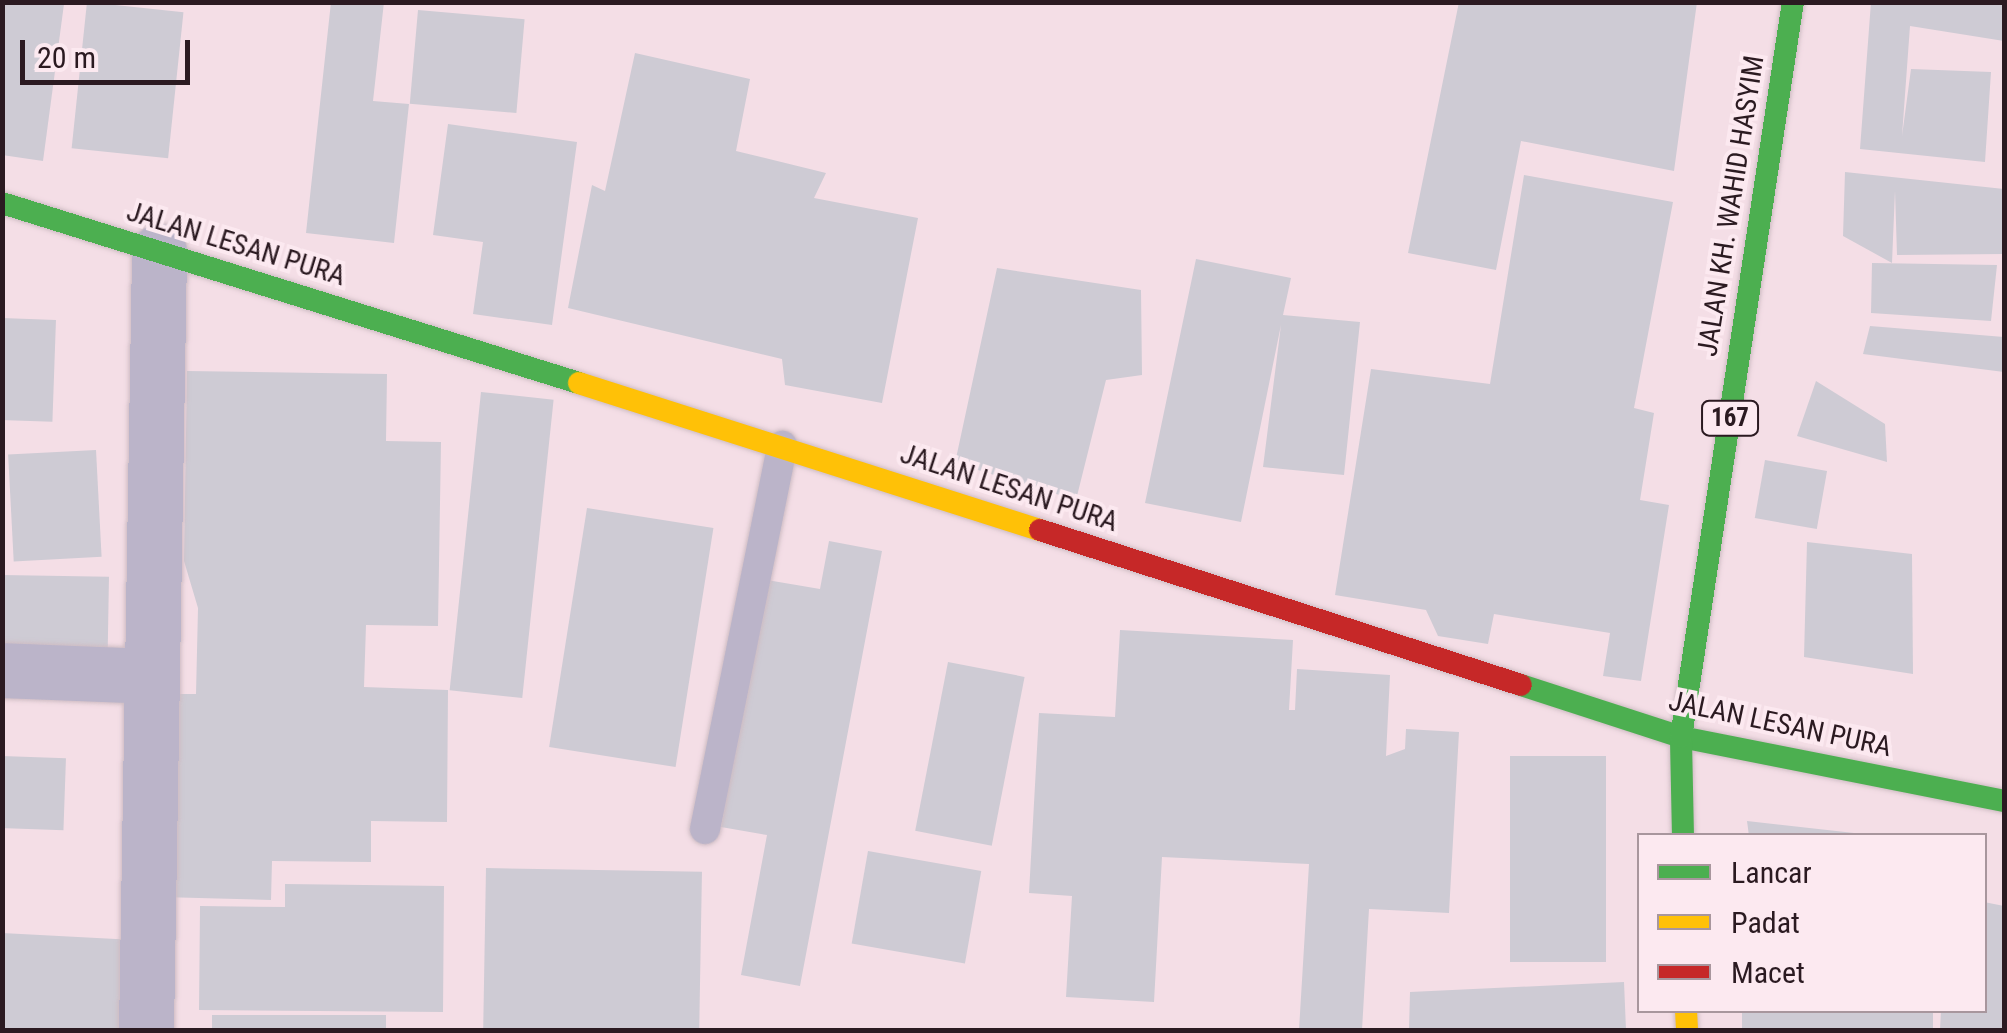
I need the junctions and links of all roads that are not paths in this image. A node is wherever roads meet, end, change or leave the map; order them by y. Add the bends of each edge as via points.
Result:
1 (1793, 2) edge
2 (2, 203) edge
3 (159, 251) junction
4 (782, 446) junction
5 (2, 670) edge
6 (152, 676) junction
7 (1681, 737) junction
8 (2004, 801) edge
9 (705, 829) dead end
10 (1683, 833) edge
11 (146, 1030) edge

1 - 7 street, JALAN KH. WAHID HASYIM / 167
2 - 3 street, JALAN LESAN PURA
3 - 4 street, JALAN LESAN PURA
3 - 6 street
4 - 7 street, JALAN LESAN PURA
4 - 9 lane
5 - 6 street
6 - 11 street
7 - 8 street, JALAN LESAN PURA
7 - 10 street, JALAN KH. WAHID HASYIM / 167

